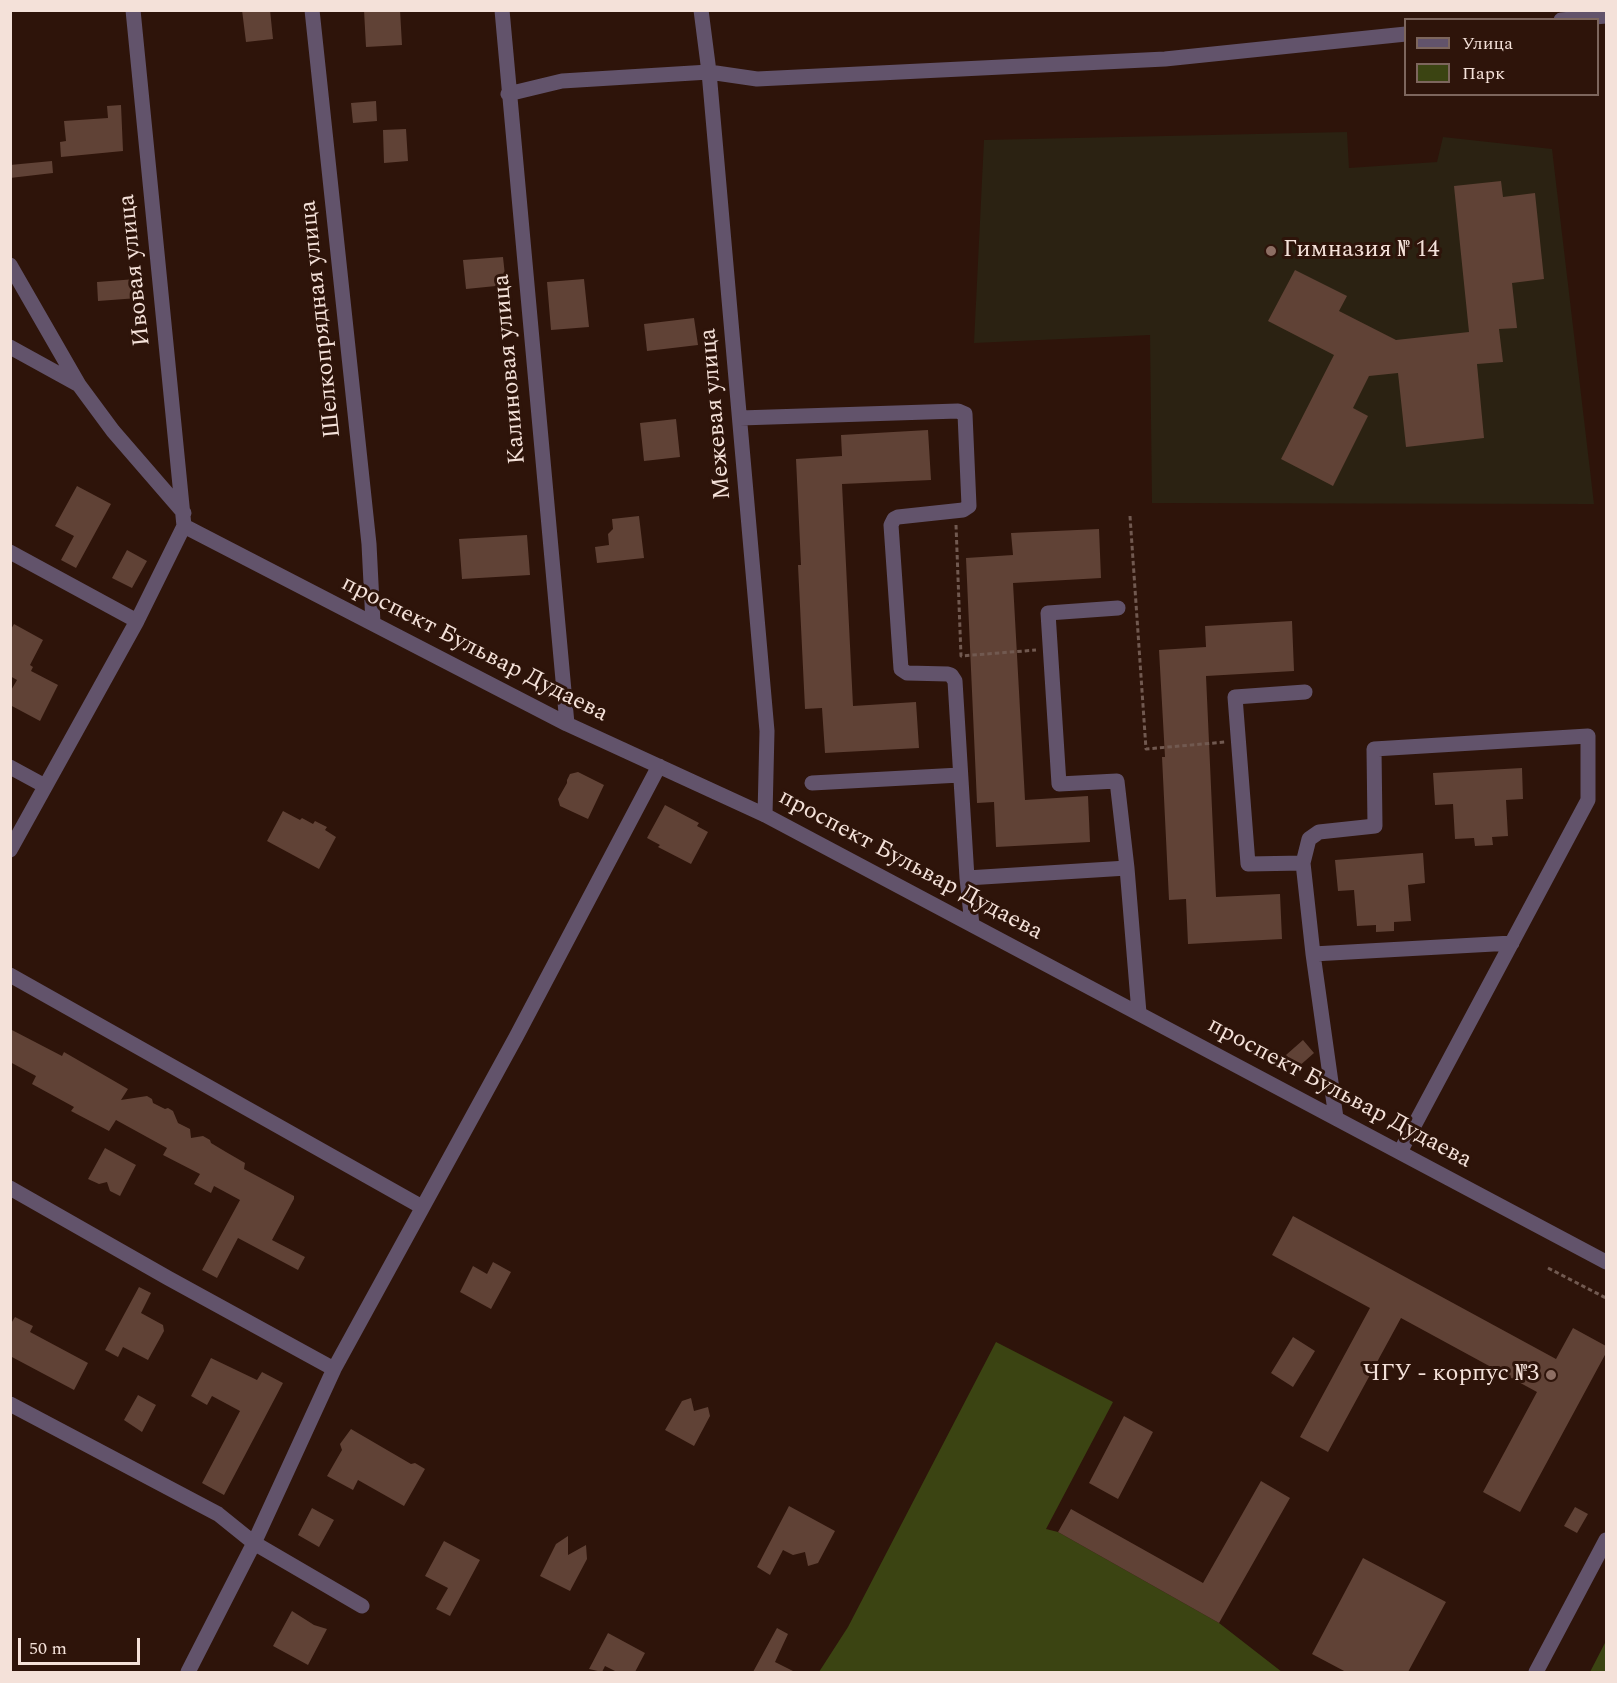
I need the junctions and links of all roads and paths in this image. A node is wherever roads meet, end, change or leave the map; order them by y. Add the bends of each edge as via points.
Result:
1 (133, 10) edge
2 (312, 10) edge
3 (502, 10) edge
4 (701, 10) edge
5 (1606, 16) edge
6 (1584, 18) edge
7 (1404, 34) edge
8 (709, 72) junction
9 (508, 94) junction
10 (10, 265) edge
11 (10, 347) edge
12 (79, 385) junction
13 (740, 418) junction
14 (956, 511) junction
15 (1130, 516) dead end
16 (184, 519) junction
17 (10, 552) edge
18 (1118, 608) dead end
19 (137, 621) junction
20 (373, 624) junction
21 (1050, 649) junction
22 (1305, 692) dead end
23 (567, 724) junction
24 (1239, 741) junction
25 (659, 766) junction
26 (10, 767) edge
27 (960, 775) junction
28 (812, 783) dead end
29 (45, 786) junction
30 (765, 815) junction
31 (10, 850) edge
32 (1302, 863) junction
33 (1127, 868) junction
34 (967, 878) junction
35 (972, 925) junction
36 (1512, 943) junction
37 (1313, 954) junction
38 (10, 975) edge
39 (1139, 1013) junction
40 (1336, 1118) junction
41 (1400, 1152) junction
42 (10, 1188) edge
43 (422, 1207) junction
44 (1606, 1262) edge
45 (1548, 1268) dead end
46 (1606, 1298) edge
47 (334, 1369) junction
48 (10, 1404) edge
49 (1606, 1540) edge
50 (254, 1543) junction
51 (362, 1606) dead end
52 (188, 1672) edge
53 (1536, 1672) edge

1 - 16 street, Ивовая улица
2 - 20 street, Шелкопрядная улица via 369,544
3 - 9 street, Калиновая улица
4 - 8 street, Межевая улица
5 - 6 street
7 - 8 street via 1165,59 757,80
8 - 9 street via 562,81
8 - 13 street, Межевая улица
9 - 23 street, Калиновая улица
10 - 12 street
11 - 12 street
12 - 16 street
13 - 14 street via 962,412 966,418 969,502 966,509
13 - 30 street, Межевая улица via 767,731
14 - 21 path via 961,656
14 - 27 street via 898,517 891,525 900,666 907,673 948,674 954,678
15 - 24 path via 1146,749
16 - 19 street
16 - 20 street, проспект Бульвар Дудаева
17 - 19 street
18 - 21 street via 1048,613
19 - 29 street
20 - 23 street, проспект Бульвар Дудаева
21 - 33 street via 1059,784 1117,781
22 - 24 street via 1235,697
23 - 25 street, проспект Бульвар Дудаева
24 - 32 street via 1248,864
25 - 30 street, проспект Бульвар Дудаева
25 - 43 street
26 - 29 street
27 - 28 street
27 - 34 street
29 - 31 street
30 - 35 street, проспект Бульвар Дудаева
32 - 36 street via 1309,840 1319,832 1375,826 1374,749 1588,736 1588,800
32 - 37 street
33 - 34 street
33 - 39 street
34 - 35 street
35 - 39 street, проспект Бульвар Дудаева
36 - 37 street
36 - 41 street
37 - 40 street
38 - 43 street
39 - 40 street, проспект Бульвар Дудаева
40 - 41 street, проспект Бульвар Дудаева
41 - 44 street, проспект Бульвар Дудаева
42 - 47 street
43 - 47 street
45 - 46 path
47 - 50 street
48 - 50 street via 218,1514
49 - 53 street
50 - 51 street
50 - 52 street

